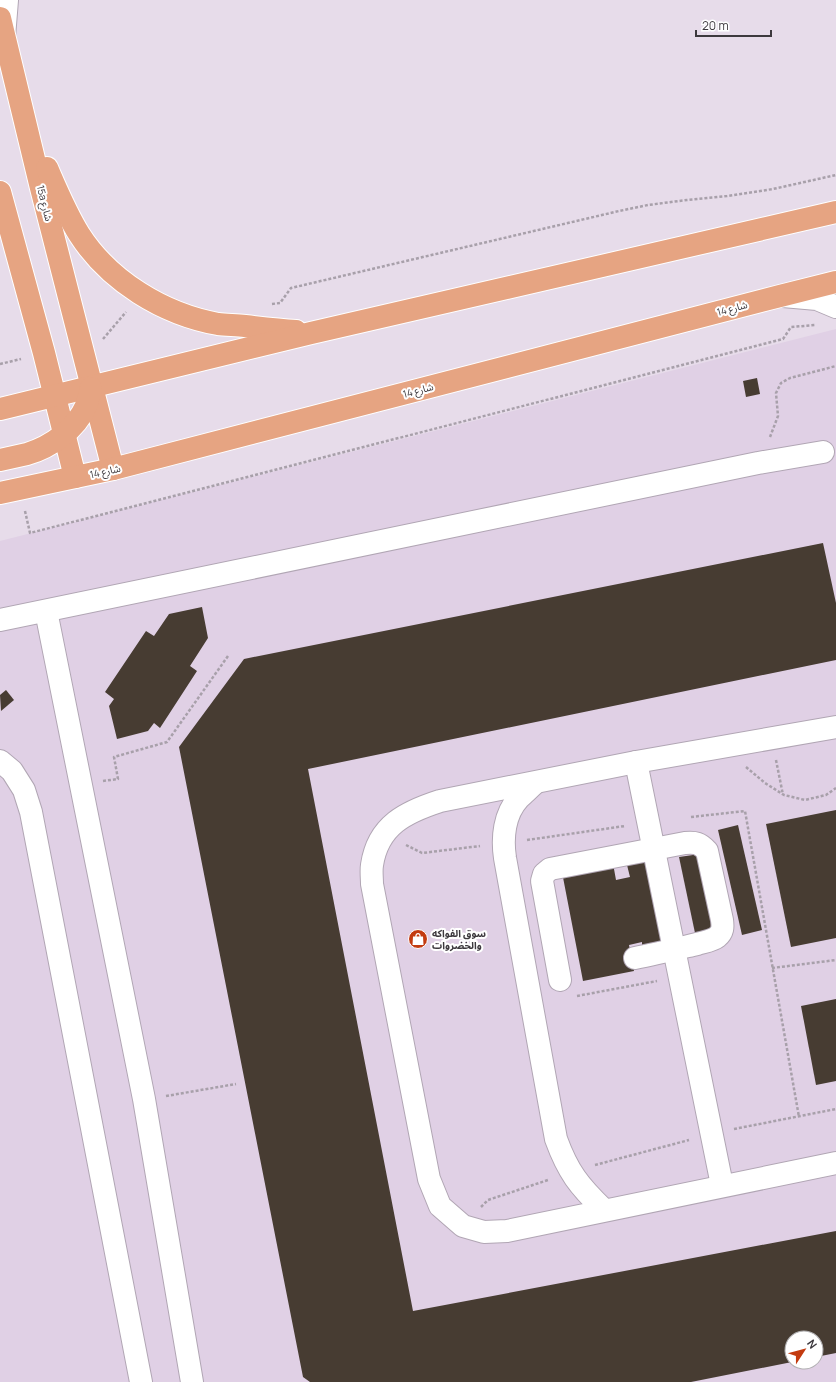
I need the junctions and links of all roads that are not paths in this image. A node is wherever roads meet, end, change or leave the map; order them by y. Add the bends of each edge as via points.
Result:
1 (7, 0) edge
2 (2, 27) edge
3 (22, 111) junction
4 (0, 192) edge
5 (836, 212) edge
6 (836, 282) edge
7 (780, 296) junction
8 (836, 307) edge
9 (311, 333) junction
10 (91, 388) junction
11 (55, 396) junction
12 (0, 409) edge
13 (65, 434) junction
14 (823, 452) dead end
15 (0, 460) edge
16 (113, 469) junction
17 (75, 478) junction
18 (10, 491) edge
19 (46, 610) junction
20 (0, 620) edge
21 (836, 727) edge
22 (0, 761) edge
23 (636, 762) junction
24 (535, 783) junction
25 (653, 849) junction
26 (674, 950) junction
27 (635, 958) dead end
28 (565, 989) road end
29 (836, 1163) edge
30 (722, 1185) junction
31 (604, 1210) junction
32 (141, 1382) edge
33 (192, 1382) edge

1 - 2 street
2 - 3 main road, 15a شارع
3 - 9 main road via 66,210 80,235 117,277 140,294 191,317 218,324
3 - 10 main road, 15a شارع
4 - 11 main road
5 - 9 main road
6 - 7 main road, شارع 14
7 - 8 street via 817,300
7 - 16 main road, شارع 14
9 - 10 main road
10 - 11 main road
10 - 13 main road via 86,406
10 - 16 main road, 15a شارع
11 - 12 main road
11 - 13 main road
13 - 15 main road via 48,446 28,454
13 - 17 main road
14 - 19 street via 758,463
16 - 17 main road, شارع 14
17 - 18 main road, شارع 14
19 - 20 street
19 - 33 street via 144,1099
21 - 23 street
22 - 32 street via 12,771 24,790 31,812
23 - 24 street
23 - 25 street
24 - 31 street via 518,799 507,820 503,843 556,1139 570,1172 585,1193
24 - 31 street via 440,802 417,808 399,818 384,834 376,849 372,866 374,892 429,1179 440,1206 462,1226 484,1232 507,1231
25 - 26 street
25 - 26 street via 694,842 702,845 708,855 722,920 721,934 716,938
25 - 28 street via 557,867 544,874 542,881
26 - 27 street
26 - 30 street
29 - 30 street
30 - 31 street

